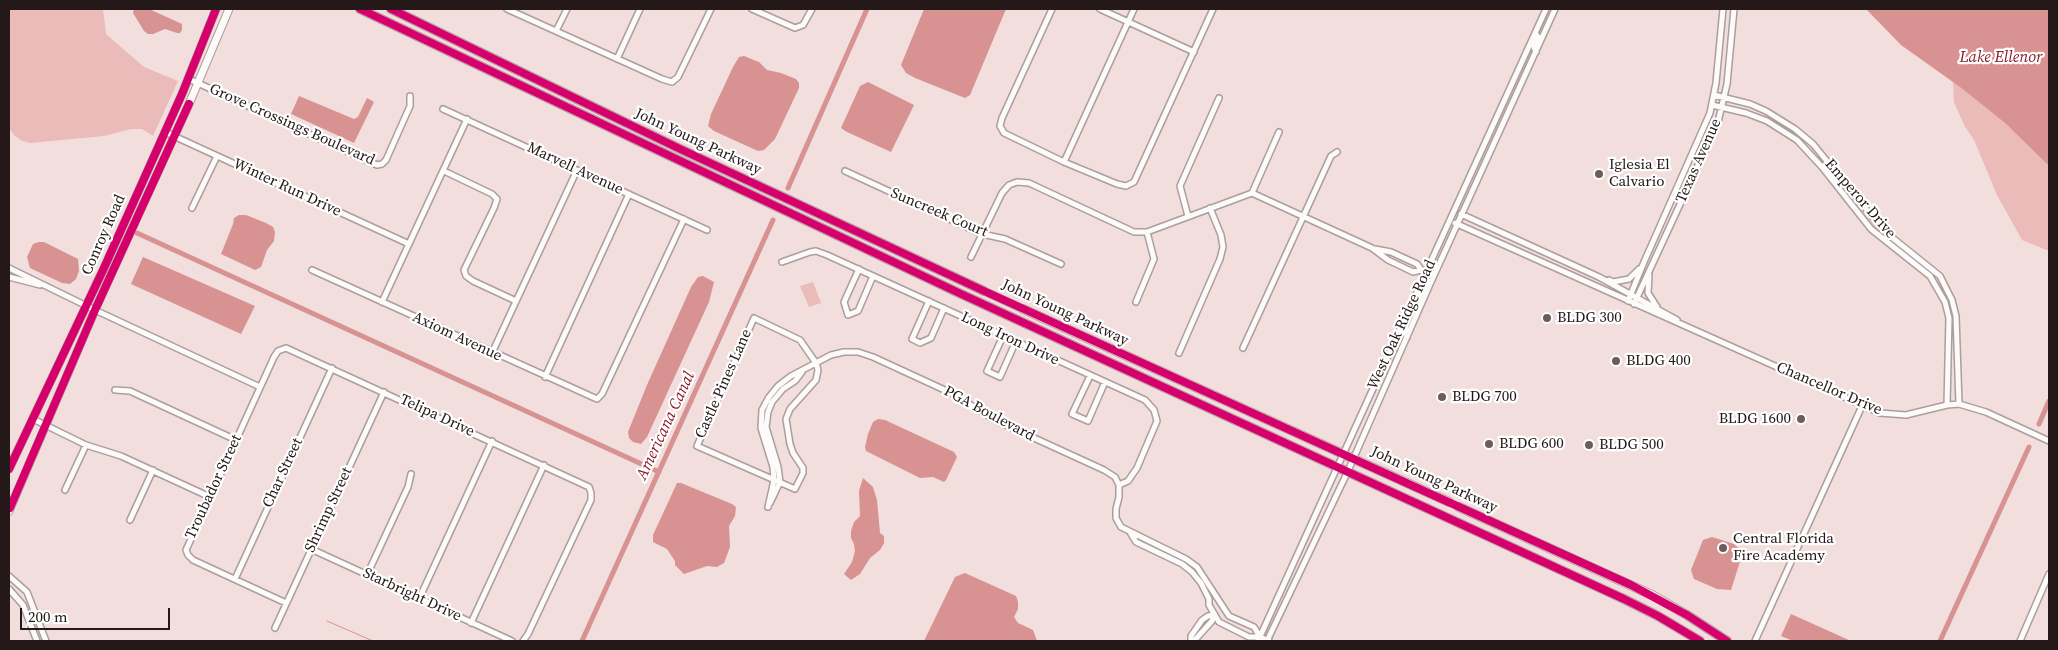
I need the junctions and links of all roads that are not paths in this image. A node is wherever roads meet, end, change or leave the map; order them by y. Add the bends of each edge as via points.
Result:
1 (216, 9) edge
2 (229, 9) edge
3 (360, 9) edge
4 (391, 9) edge
5 (567, 9) edge
6 (640, 9) edge
7 (711, 9) edge
8 (752, 9) edge
9 (812, 9) edge
10 (1052, 9) edge
11 (1100, 9) edge
12 (1134, 9) edge
13 (1214, 9) edge
14 (1546, 9) edge
15 (1554, 9) edge
16 (1723, 9) edge
17 (1734, 9) edge
18 (509, 10) edge
19 (1128, 22) junction
20 (1722, 28) junction
21 (1733, 28) junction
22 (556, 31) junction
23 (1535, 33) junction
24 (1194, 52) junction
25 (1536, 52) junction
26 (616, 59) junction
27 (189, 79) junction
28 (198, 83) junction
29 (1714, 95) junction
30 (410, 96) dead end
31 (1724, 97) junction
32 (1218, 98) dead end
33 (1712, 105) junction
34 (1722, 107) junction
35 (443, 109) dead end
36 (467, 119) junction
37 (1703, 130) junction
38 (165, 132) junction
39 (1279, 132) dead end
40 (1713, 135) junction
41 (174, 136) junction
42 (678, 148) junction
43 (656, 150) junction
44 (1337, 152) dead end
45 (217, 156) junction
46 (1064, 162) junction
47 (577, 170) junction
48 (444, 171) junction
49 (845, 171) dead end
50 (1252, 193) junction
51 (629, 194) junction
52 (192, 208) dead end
53 (1210, 208) junction
54 (1455, 211) junction
55 (1462, 214) junction
56 (1188, 216) junction
57 (1304, 217) junction
58 (684, 219) junction
59 (1450, 221) junction
60 (1458, 224) junction
61 (707, 230) dead end
62 (1147, 232) junction
63 (982, 234) junction
64 (409, 244) junction
65 (1372, 248) junction
66 (972, 257) dead end
67 (782, 262) dead end
68 (1644, 262) junction
69 (1061, 264) dead end
70 (9, 268) edge
71 (859, 269) junction
72 (312, 270) dead end
73 (1650, 270) junction
74 (1424, 272) junction
75 (873, 276) junction
76 (9, 277) edge
77 (1599, 277) junction
78 (48, 287) junction
79 (984, 291) junction
80 (958, 293) junction
81 (1631, 294) junction
82 (1637, 298) junction
83 (516, 301) junction
84 (929, 301) junction
85 (1628, 301) junction
86 (382, 302) junction
87 (1136, 302) dead end
88 (1634, 304) junction
89 (86, 306) junction
90 (944, 308) junction
91 (1023, 309) joint
92 (95, 310) junction
93 (1659, 310) junction
94 (1698, 331) junction
95 (1003, 336) junction
96 (1407, 337) junction
97 (1016, 341) junction
98 (1243, 348) dead end
99 (281, 349) joint
100 (492, 353) junction
101 (1179, 353) dead end
102 (816, 363) junction
103 (332, 368) junction
104 (1090, 376) junction
105 (545, 377) junction
106 (1105, 382) junction
107 (260, 387) junction
108 (115, 390) dead end
109 (384, 392) junction
110 (1959, 404) junction
111 (1947, 405) junction
112 (1862, 406) junction
113 (33, 419) junction
114 (46, 425) junction
115 (236, 440) junction
116 (492, 441) junction
117 (2049, 441) edge
118 (86, 445) junction
119 (1343, 454) junction
120 (1354, 458) junction
121 (544, 465) junction
122 (1338, 466) junction
123 (9, 469) edge
124 (152, 470) junction
125 (1348, 471) junction
126 (411, 474) dead end
127 (777, 481) junction
128 (1119, 485) junction
129 (65, 490) dead end
130 (210, 497) junction
131 (1449, 502) joint
132 (1460, 507) joint
133 (9, 510) edge
134 (130, 520) dead end
135 (1131, 534) junction
136 (311, 549) junction
137 (2049, 574) edge
138 (367, 575) junction
139 (9, 576) edge
140 (235, 579) junction
141 (9, 588) edge
142 (419, 598) junction
143 (286, 603) junction
144 (1214, 615) junction
145 (471, 622) junction
146 (275, 628) dead end
147 (1259, 639) edge
148 (36, 641) edge
149 (46, 641) edge
150 (512, 641) edge
151 (523, 641) edge
152 (1193, 641) edge
153 (1268, 641) edge
154 (1700, 641) edge
155 (1727, 641) edge
156 (1756, 641) edge
157 (2020, 641) edge

1 - 27 main road, Conroy Road
2 - 28 main road, Conroy Road
3 - 43 highway, John Young Parkway
4 - 42 highway, John Young Parkway
5 - 22 street
6 - 26 street
7 - 26 street via 678,77 672,82
8 - 9 street via 795,28 803,26
10 - 46 street via 1000,126 1004,133
11 - 19 street
12 - 19 street
13 - 24 street
14 - 23 street, West Oak Ridge Road
15 - 25 street, West Oak Ridge Road
16 - 20 street, Texas Avenue
17 - 21 street, Texas Avenue
18 - 22 street
19 - 24 street
19 - 46 street
20 - 21 street
20 - 29 street, Texas Avenue
21 - 31 street, Texas Avenue
22 - 26 street
23 - 25 street via 1538,37 1534,47
23 - 54 street, West Oak Ridge Road
24 - 46 street via 1134,182 1126,186 1118,184
25 - 55 street, West Oak Ridge Road
27 - 28 street, Grove Crossings Boulevard
27 - 38 main road, Conroy Road
28 - 30 street, Grove Crossings Boulevard via 376,165 386,160 412,101
28 - 41 main road, Conroy Road
29 - 31 street, Emperor Drive
29 - 33 street, Texas Avenue
31 - 34 street, Texas Avenue
31 - 110 street, Emperor Drive via 1766,111 1794,128 1812,144 1884,231 1940,276 1956,316
32 - 56 street via 1180,186
33 - 34 street, Emperor Drive
33 - 37 street, Texas Avenue
34 - 40 street, Texas Avenue
34 - 111 street, Emperor Drive via 1767,121 1797,140 1822,166 1871,229 1930,276 1945,302 1949,318
35 - 36 street, Marvell Avenue
36 - 47 street, Marvell Avenue
36 - 48 street
37 - 40 street
37 - 68 street, Texas Avenue
38 - 41 street, Winter Run Drive
38 - 89 main road, Conroy Road
39 - 50 street
40 - 73 street, Texas Avenue
41 - 45 street, Winter Run Drive
41 - 92 main road, Conroy Road
42 - 43 highway
42 - 79 highway, John Young Parkway
43 - 80 highway, John Young Parkway
44 - 57 street via 1331,156
45 - 52 street
45 - 64 street, Winter Run Drive
47 - 51 street, Marvell Avenue
47 - 83 street
48 - 64 street
48 - 83 street via 497,199 464,270 466,276
49 - 63 street, Suncreek Court
50 - 53 street
50 - 57 street
51 - 58 street, Marvell Avenue
51 - 105 street
53 - 56 street
53 - 101 street via 1220,234 1220,259
54 - 55 street, Chancellor Drive
54 - 59 street, West Oak Ridge Road
55 - 60 street, West Oak Ridge Road
55 - 77 street, Chancellor Drive
56 - 62 street
57 - 65 street
57 - 98 street
58 - 61 street, Marvell Avenue
58 - 105 street, Axiom Avenue via 602,394 592,399
59 - 60 street, Chancellor Drive
59 - 74 street, West Oak Ridge Road
60 - 85 street, Chancellor Drive
60 - 96 street, West Oak Ridge Road
62 - 63 street via 1134,232 1029,183 1018,182 1008,185 1002,193
62 - 87 street via 1154,259
63 - 66 street
63 - 69 street, Suncreek Court via 1006,239
64 - 86 street
65 - 74 street via 1413,272
65 - 74 street via 1392,252 1417,264
67 - 71 street, Long Iron Drive via 816,251
68 - 77 street via 1629,279 1613,282
68 - 81 street, Texas Avenue
70 - 78 street
71 - 75 street, Long Iron Drive
71 - 75 street via 844,302 848,315 858,311
72 - 86 street, Axiom Avenue
73 - 82 street, Texas Avenue
73 - 93 street via 1648,293
74 - 96 street via 1423,288 1406,325
74 - 119 street, West Oak Ridge Road
75 - 84 street, Long Iron Drive
76 - 78 street
77 - 81 street, Chancellor Drive
78 - 89 street
79 - 80 highway
79 - 91 main road, John Young Parkway
80 - 122 highway, John Young Parkway
81 - 82 street, Chancellor Drive
81 - 85 street, Texas Avenue
82 - 88 street, Texas Avenue
82 - 93 street, Chancellor Drive
83 - 100 street
84 - 90 street, Long Iron Drive
84 - 90 street via 912,339 920,342 931,338
85 - 88 street, Chancellor Drive
86 - 100 street, Axiom Avenue
88 - 94 street, Chancellor Drive
89 - 92 street
89 - 113 main road, Conroy Road
90 - 95 street, Long Iron Drive
91 - 119 highway, John Young Parkway
92 - 107 street
92 - 114 main road, Conroy Road
93 - 94 street, Chancellor Drive
94 - 112 street, Chancellor Drive
95 - 97 street, Long Iron Drive
95 - 97 street via 987,371 1000,377
96 - 120 street, West Oak Ridge Road
97 - 104 street, Long Iron Drive
99 - 103 street, Telipa Drive via 291,349
99 - 107 street, Troubador Street via 275,354
100 - 105 street, Axiom Avenue
102 - 127 street, PGA Boulevard via 778,386 762,410 761,428
102 - 127 street via 816,380 790,408 786,419 790,444 803,473 795,490
102 - 127 street, Castle Pines Lane via 800,340 754,318 696,446
102 - 128 street, PGA Boulevard via 844,352 873,357 949,392 997,421 1104,470 1115,477
103 - 109 street, Telipa Drive
103 - 140 street, Char Street
104 - 106 street, Long Iron Drive
104 - 106 street via 1072,414 1088,421
106 - 128 street, Long Iron Drive via 1145,400 1154,410 1157,421 1137,468 1128,480
107 - 115 street, Troubador Street
108 - 115 street via 130,391
109 - 116 street, Telipa Drive
109 - 136 street, Shrimp Street
110 - 111 street, Chancellor Drive
110 - 117 street, Chancellor Drive via 1986,412
111 - 112 street, Chancellor Drive via 1906,415 1880,413
112 - 156 street
113 - 114 street
113 - 123 main road, Conroy Road
114 - 118 street
114 - 133 main road, Conroy Road
115 - 130 street, Troubador Street
116 - 121 street, Telipa Drive
116 - 142 street
118 - 124 street
118 - 129 street
119 - 120 highway, John Young Parkway
119 - 122 street, West Oak Ridge Road
120 - 125 street, West Oak Ridge Road
120 - 131 highway, John Young Parkway
121 - 145 street
121 - 151 street, Telipa Drive via 585,485 591,491 590,500
122 - 125 highway, John Young Parkway
122 - 147 street, West Oak Ridge Road
124 - 130 street
124 - 134 street
125 - 153 street, West Oak Ridge Road
125 - 154 highway, John Young Parkway via 1643,608
126 - 138 street
128 - 135 street via 1116,518 1121,527
130 - 140 street, Troubador Street via 187,553 193,560
131 - 132 main road, John Young Parkway
132 - 155 highway, John Young Parkway via 1652,595
135 - 144 street via 1136,542 1192,572 1201,583
135 - 147 street via 1186,558 1197,567 1228,616 1254,627
136 - 138 street, Starbright Drive
136 - 143 street, Shrimp Street
137 - 157 street
138 - 142 street, Starbright Drive
139 - 149 street via 27,592
140 - 143 street, Troubador Street
141 - 148 street via 23,605
142 - 145 street, Starbright Drive
143 - 146 street, Shrimp Street
144 - 147 street via 1219,622
144 - 152 street
145 - 150 street, Starbright Drive
147 - 153 street

